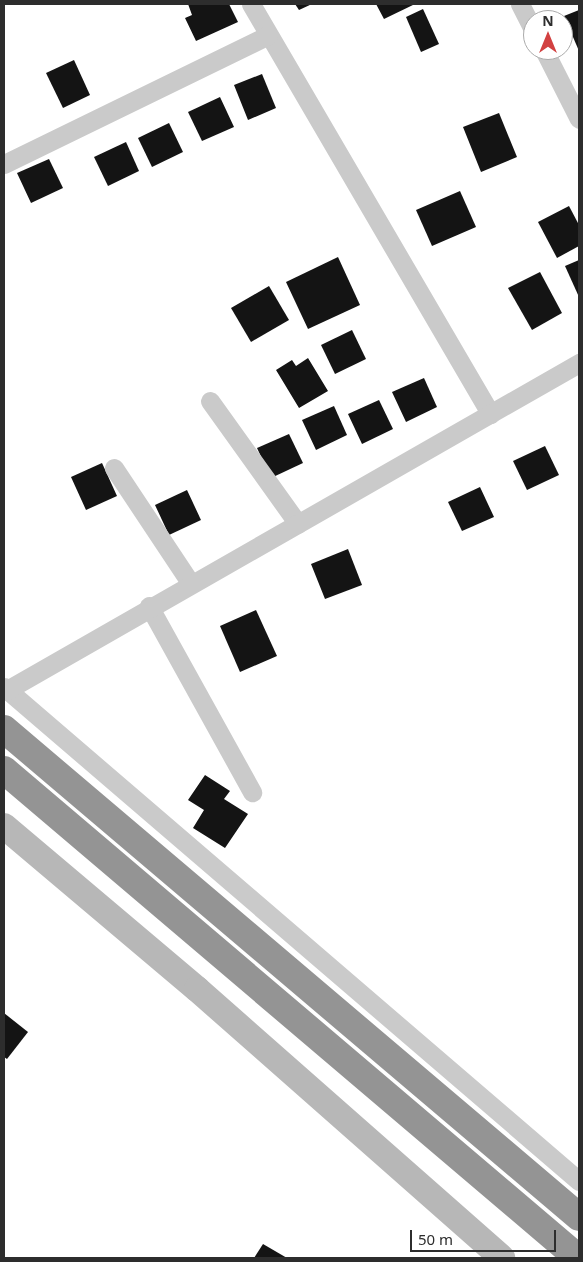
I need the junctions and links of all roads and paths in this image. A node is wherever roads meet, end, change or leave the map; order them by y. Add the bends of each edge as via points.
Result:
1 (251, 4) edge
2 (268, 35) junction
3 (549, 60) edge
4 (579, 119) edge
5 (4, 164) edge
6 (579, 362) edge
7 (210, 401) dead end
8 (491, 414) junction
9 (114, 468) dead end
10 (298, 524) junction
11 (191, 584) junction
12 (149, 606) junction
13 (5, 689) edge
14 (4, 729) edge
15 (4, 770) edge
16 (252, 792) dead end
17 (4, 826) edge
18 (579, 1181) edge
19 (579, 1217) edge
20 (502, 1258) edge
21 (578, 1258) edge

1 - 2 street
2 - 5 street
2 - 8 street
3 - 4 street
6 - 8 street
7 - 10 street
8 - 10 street
9 - 11 street
10 - 11 street
11 - 12 street
12 - 13 street
12 - 16 street
13 - 18 street
14 - 19 highway
15 - 21 highway
17 - 20 street via 197,989

